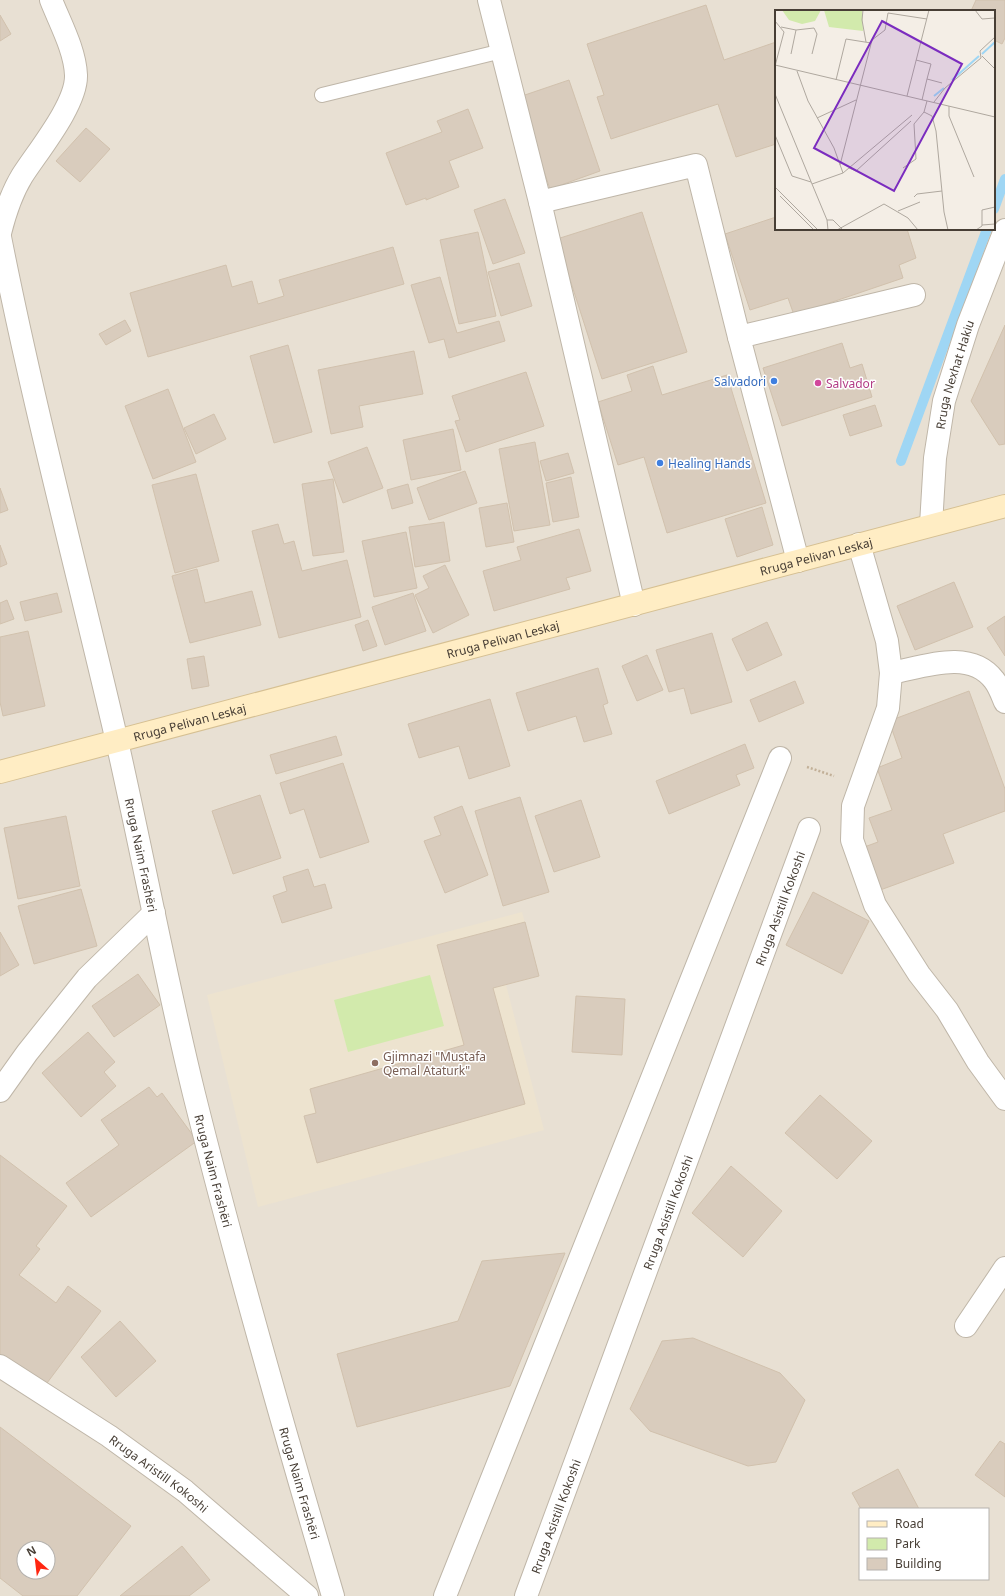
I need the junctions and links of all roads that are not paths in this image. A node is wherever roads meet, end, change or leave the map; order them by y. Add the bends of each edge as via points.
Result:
1 (51, 0) edge
2 (489, 0) edge
3 (502, 51) junction
4 (322, 95) dead end
5 (540, 202) junction
6 (1005, 230) edge
7 (0, 233) edge
8 (0, 236) edge
9 (4, 278) edge
10 (914, 295) dead end
11 (739, 337) junction
12 (1005, 506) edge
13 (931, 525) junction
14 (859, 544) junction
15 (798, 561) junction
16 (634, 605) junction
17 (891, 673) junction
18 (1005, 702) edge
19 (116, 740) junction
20 (780, 758) road end
21 (0, 772) edge
22 (809, 829) dead end
23 (154, 913) junction
24 (0, 1091) edge
25 (1005, 1099) edge
26 (1005, 1268) edge
27 (966, 1326) dead end
28 (0, 1366) edge
29 (307, 1596) edge
30 (333, 1596) edge
31 (445, 1596) edge
32 (526, 1596) edge

1 - 7 street via 72,53 76,75 73,96 21,178 6,208
2 - 3 street
3 - 4 lane
3 - 5 street
5 - 11 street via 696,165
5 - 16 street
6 - 13 street, Rruga Nexhat Hakiu via 968,325 944,401 935,458
8 - 9 street, Rruga Naim Frashëri
9 - 19 street, Rruga Naim Frashëri
10 - 11 street
11 - 15 street
12 - 13 main road, Rruga Pelivan Leskaj
13 - 14 main road, Rruga Pelivan Leskaj
14 - 15 main road, Rruga Pelivan Leskaj
14 - 17 street via 887,641
15 - 16 main road, Rruga Pelivan Leskaj
16 - 19 main road, Rruga Pelivan Leskaj
17 - 18 street via 953,661 977,665 994,680
17 - 25 street via 888,708 853,806 852,840 875,905
19 - 21 main road, Rruga Pelivan Leskaj
19 - 23 street, Rruga Naim Frashëri
20 - 31 street
22 - 32 street, Rruga Asistill Kokoshi
23 - 24 street via 87,978
23 - 30 street, Rruga Naim Frashëri via 194,1092 240,1270
26 - 27 street
28 - 29 street, Rruga Aristill Kokoshi via 109,1436 185,1491

